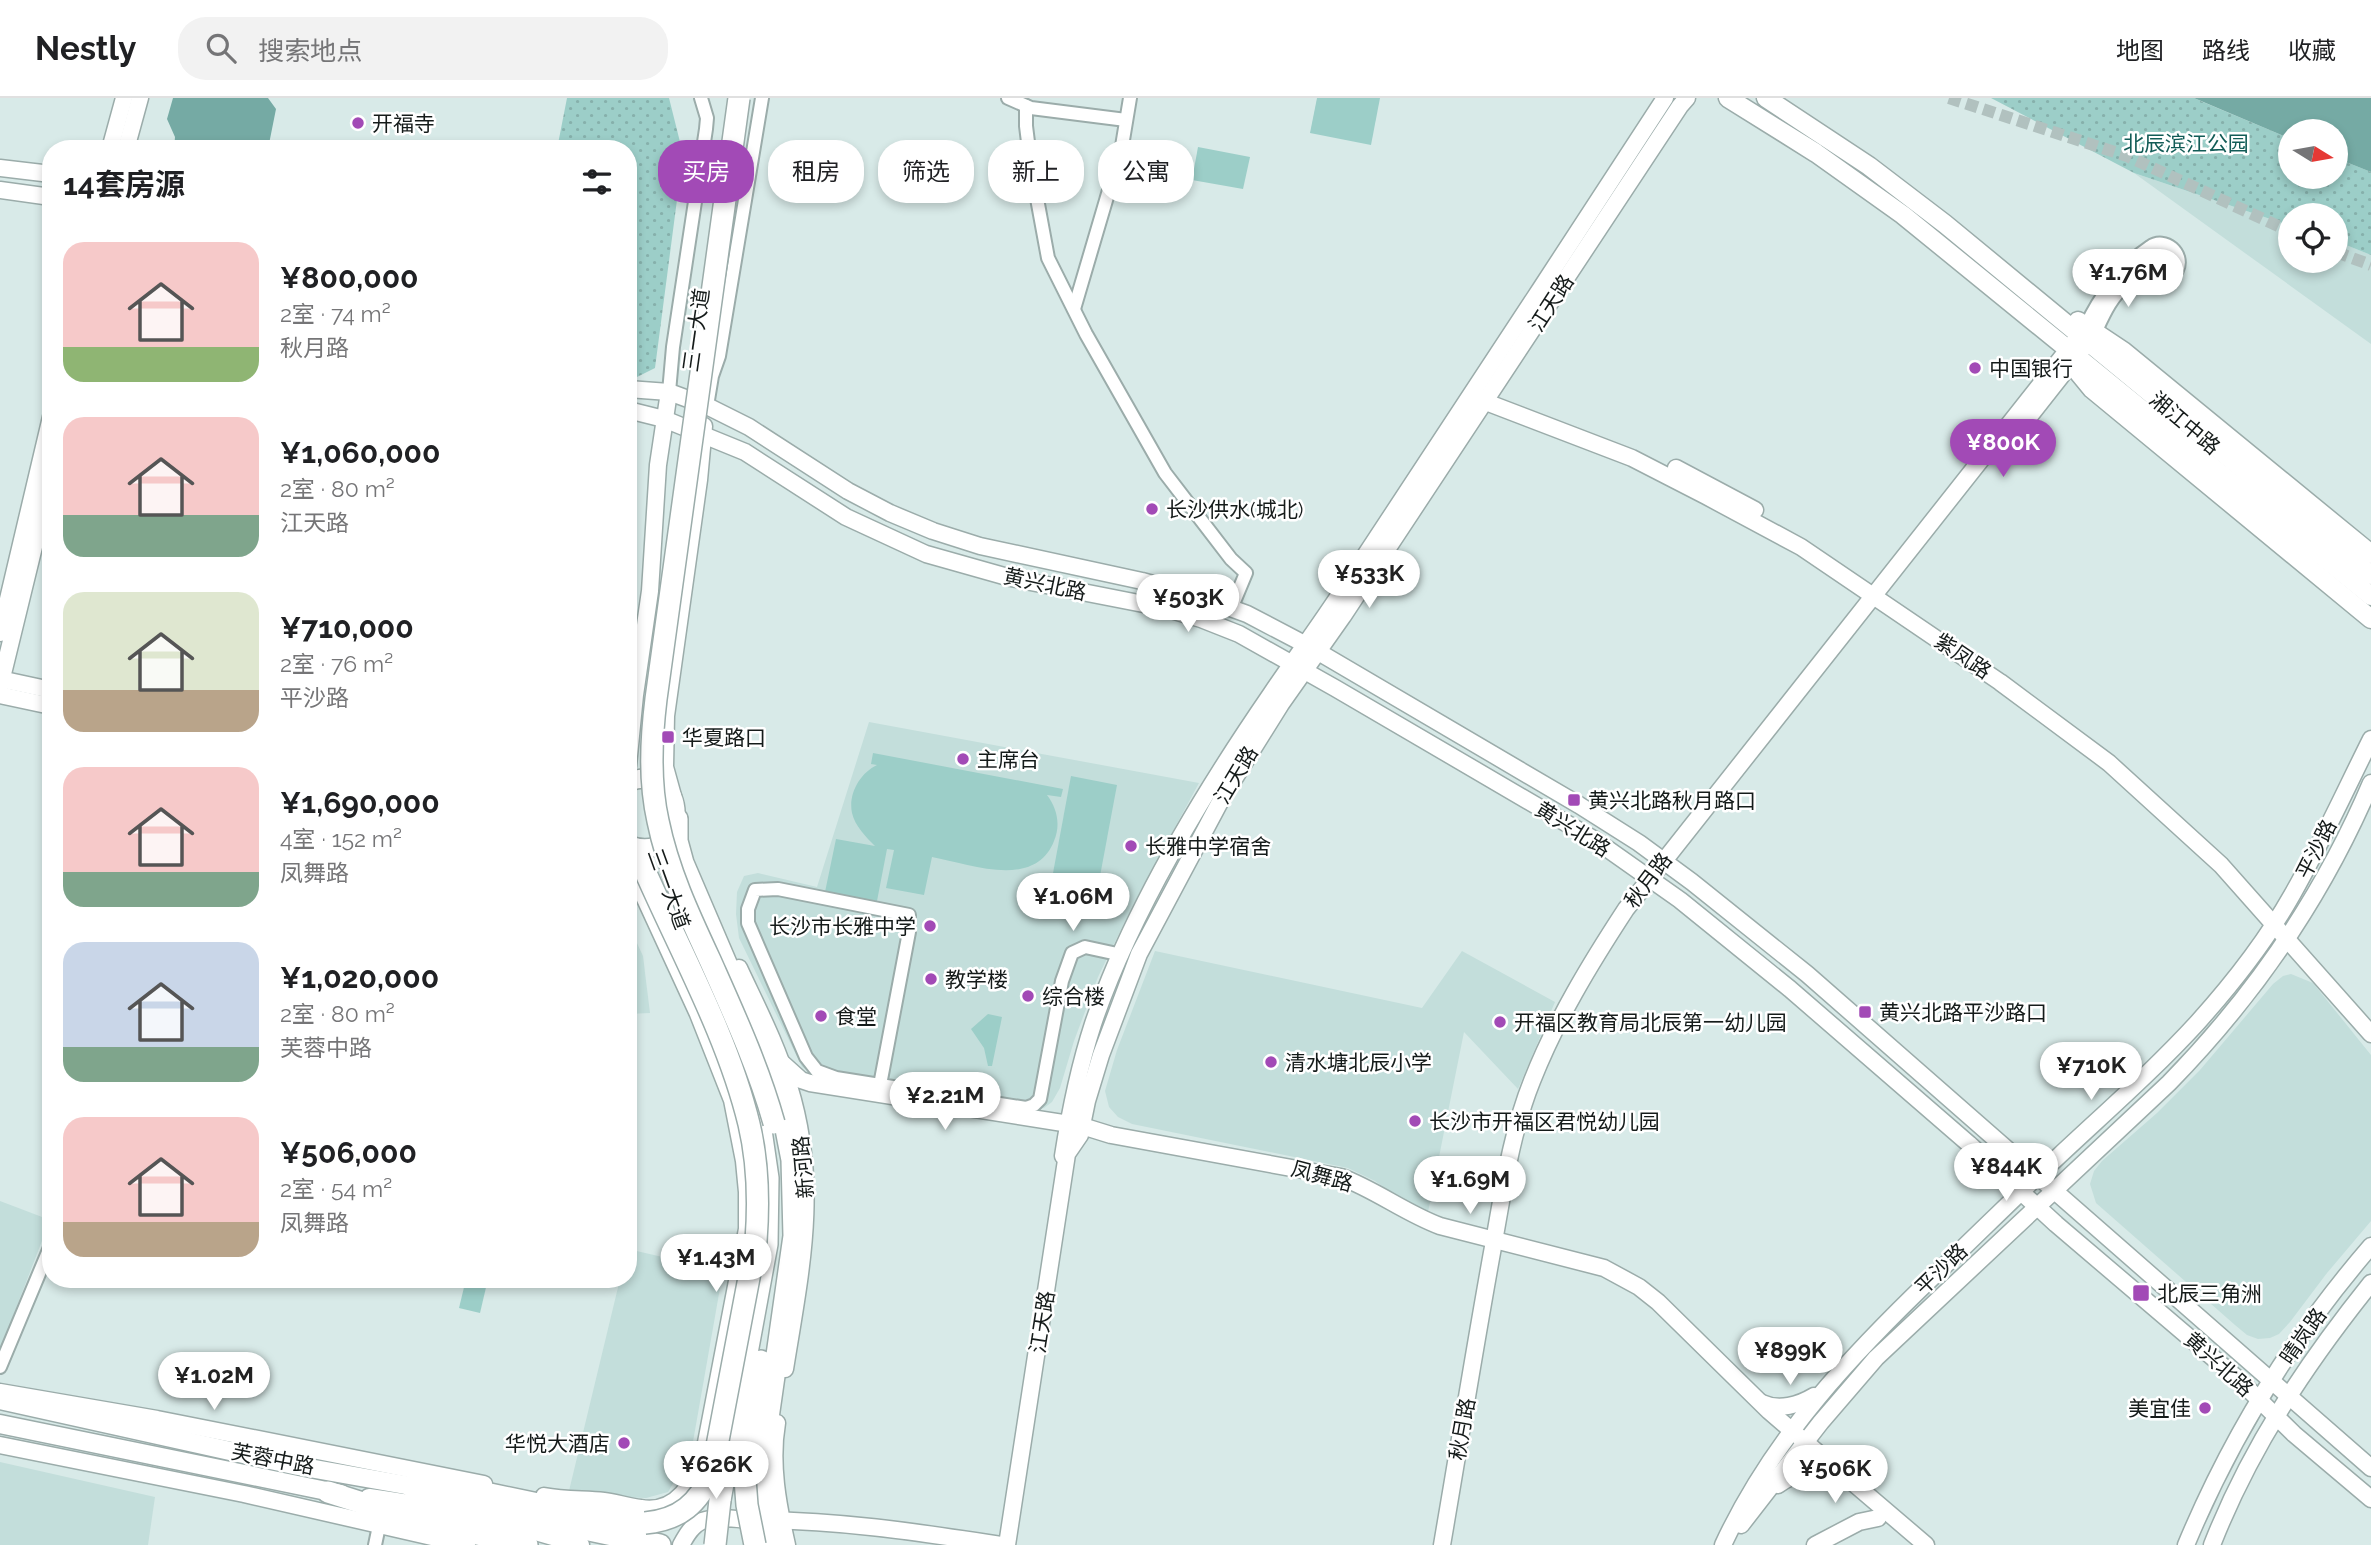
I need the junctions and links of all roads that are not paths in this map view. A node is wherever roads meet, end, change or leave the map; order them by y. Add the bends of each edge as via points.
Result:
1 (124, 98) edge
2 (140, 98) edge
3 (701, 98) edge
4 (730, 98) edge
5 (740, 98) edge
6 (762, 98) edge
7 (1008, 98) edge
8 (1130, 98) edge
9 (1665, 98) edge
10 (1687, 98) edge
11 (1728, 98) edge
12 (1766, 98) edge
13 (1026, 106) junction
14 (1126, 120) junction
15 (112, 140) edge
16 (128, 140) edge
17 (0, 168) edge
18 (42, 173) edge
19 (0, 190) edge
20 (42, 196) edge
21 (2146, 251) junction
22 (2157, 280) junction
23 (1074, 309) junction
24 (2087, 334) junction
25 (2070, 356) junction
26 (637, 390) edge
27 (669, 392) junction
28 (1481, 395) junction
29 (707, 406) junction
30 (637, 412) edge
31 (664, 419) junction
32 (702, 433) junction
33 (42, 455) edge
34 (42, 514) edge
35 (2371, 554) edge
36 (2371, 575) edge
37 (1882, 595) junction
38 (2371, 596) edge
39 (1231, 609) junction
40 (2371, 619) edge
41 (0, 634) edge
42 (1312, 648) junction
43 (1298, 666) junction
44 (637, 681) edge
45 (0, 685) edge
46 (42, 689) edge
47 (42, 702) edge
48 (2371, 739) edge
49 (637, 780) edge
50 (2371, 783) edge
51 (677, 810) junction
52 (637, 848) edge
53 (1667, 864) junction
54 (637, 869) edge
55 (637, 869) edge
56 (1654, 881) junction
57 (2278, 919) junction
58 (2291, 934) junction
59 (1122, 955) junction
60 (2371, 1019) edge
61 (2371, 1034) edge
62 (781, 1062) junction
63 (880, 1085) junction
64 (1084, 1085) junction
65 (789, 1108) junction
66 (747, 1115) junction
67 (1032, 1117) junction
68 (1046, 1129) junction
69 (1074, 1129) junction
70 (1126, 1138) junction
71 (772, 1150) junction
72 (1063, 1153) junction
73 (2038, 1176) junction
74 (2053, 1191) junction
75 (2022, 1192) junction
76 (775, 1200) junction
77 (2037, 1206) junction
78 (794, 1240) junction
79 (756, 1241) junction
80 (1498, 1243) junction
81 (2371, 1246) edge
82 (42, 1267) edge
83 (2371, 1283) edge
84 (0, 1367) edge
85 (2272, 1381) junction
86 (1822, 1391) junction
87 (0, 1392) edge
88 (2288, 1396) junction
89 (0, 1400) edge
90 (2259, 1400) junction
91 (1760, 1402) junction
92 (1832, 1408) junction
93 (2275, 1416) junction
94 (0, 1424) edge
95 (1788, 1435) junction
96 (0, 1445) edge
97 (1802, 1447) junction
98 (2371, 1468) edge
99 (1834, 1474) junction
100 (411, 1486) junction
101 (328, 1492) joint
102 (490, 1494) junction
103 (1763, 1498) junction
104 (558, 1499) junction
105 (679, 1499) junction
106 (2371, 1499) edge
107 (1878, 1518) junction
108 (699, 1523) junction
109 (379, 1526) junction
110 (773, 1527) edge
111 (538, 1533) edge
112 (938, 1540) edge
113 (375, 1545) edge
114 (467, 1545) edge
115 (580, 1545) edge
116 (615, 1545) edge
117 (660, 1545) edge
118 (681, 1545) edge
119 (715, 1545) edge
120 (755, 1545) edge
121 (786, 1545) edge
122 (1004, 1545) edge
123 (1442, 1545) edge
124 (1450, 1545) edge
125 (1723, 1545) edge
126 (1729, 1545) edge
127 (1815, 1545) edge
128 (1910, 1545) edge
129 (1926, 1545) edge
130 (2186, 1545) edge
131 (2212, 1545) edge

1 - 15 street
2 - 16 street
3 - 27 street via 706,129
4 - 71 highway, 三一大道 via 640,757 645,814 660,875 748,1076
5 - 71 highway, 三一大道, bridge via 651,752 655,808 668,862 754,1060 774,1123
6 - 29 street
7 - 13 street
8 - 14 street
9 - 28 street, 江天路
10 - 28 street, 江天路
11 - 25 main road, 湘江中路 via 1903,215
12 - 24 main road, 湘江中路 via 1907,194
13 - 14 street
13 - 23 street via 1031,166 1048,258
14 - 23 street
17 - 18 street
19 - 20 street
21 - 22 street via 2144,269
21 - 22 street via 2162,243 2177,253 2177,270 2169,278
21 - 24 street via 2094,308
22 - 24 street via 2123,287
23 - 39 street via 1165,473 1246,573
24 - 25 street, 秋月路
24 - 35 main road, 湘江中路 via 2123,351
24 - 36 main road, 湘江中路
25 - 37 street, 秋月路
25 - 38 main road, 湘江中路
25 - 40 main road, 湘江中路 via 2092,388
26 - 27 street, 黄兴北路
27 - 29 street, 黄兴北路
27 - 31 street
28 - 37 street, 紫凤路 via 1644,465
28 - 42 street, 江天路
29 - 32 street, 新河路
29 - 39 street, 黄兴北路 via 750,427 849,491 933,531 980,547 1142,581
30 - 31 street, 黄兴北路
31 - 32 street, 黄兴北路
31 - 44 street via 650,591
32 - 43 street, 黄兴北路 via 745,452 846,517 926,554 1012,578 1180,612 1239,634
32 - 51 street, 新河路 via 666,716 665,767
33 - 41 street
34 - 45 street
37 - 53 street, 秋月路
37 - 57 street, 紫凤路 via 2109,764
39 - 42 street, 黄兴北路
42 - 43 street, 江天路
42 - 53 street, 黄兴北路 via 1578,805
43 - 56 street, 黄兴北路 via 1566,822
43 - 59 street, 江天路 via 1209,791
43 - 64 street, 江天路 via 1161,910
45 - 46 street
45 - 47 street
48 - 57 street, 平沙路
49 - 51 main road via 663,786
50 - 58 street, 平沙路
51 - 52 main road via 670,835 656,846
51 - 62 street, 新河路 via 709,901
51 - 65 highway via 683,863
53 - 56 street, 秋月路
53 - 73 street, 黄兴北路 via 1807,974
54 - 66 highway, bridge via 719,1035
55 - 105 street via 732,1100 747,1192 747,1229 704,1453 693,1481
56 - 75 street, 黄兴北路 via 1779,980
56 - 80 street, 秋月路 via 1626,909 1584,975 1536,1072 1516,1132
57 - 58 street, 紫凤路
57 - 73 street, 平沙路 via 2197,1024
58 - 60 street, 紫凤路
58 - 61 street, 紫凤路
58 - 74 street, 平沙路 via 2189,1063
59 - 63 street via 1085,947 1072,953 1062,981 1040,1099 1034,1105 1026,1108
59 - 64 street, 江天路 via 1094,1022
62 - 65 street, 新河路
62 - 67 street, 凤舞路 via 810,1083
63 - 63 street via 817,1072 806,1056 748,923 755,890 778,889 909,915
64 - 67 street via 1060,1111
64 - 69 street, 江天路
64 - 70 street via 1097,1120 1108,1131
65 - 68 street, 凤舞路 via 799,1095 813,1091
65 - 71 highway
65 - 78 highway
65 - 110 street, 新河路 via 805,1157 807,1219 776,1428
66 - 71 highway, bridge
66 - 79 highway, bridge via 757,1180
67 - 69 street, 凤舞路
68 - 69 street, 凤舞路
68 - 72 street via 1057,1135
69 - 70 street, 凤舞路
69 - 72 street, 江天路
69 - 122 street, 江天路
70 - 80 street, 凤舞路 via 1341,1177 1415,1217
71 - 76 highway, 三一大道
72 - 122 street, 江天路
73 - 74 street, 黄兴北路
73 - 75 street, 平沙路
74 - 77 street, 平沙路
74 - 85 street, 黄兴北路
75 - 77 street, 黄兴北路
75 - 86 street, 平沙路 via 1875,1332
76 - 78 highway
76 - 79 highway, bridge
76 - 119 highway, 三一大道, bridge
76 - 120 highway, 三一大道, bridge via 779,1260 752,1408 745,1479
77 - 90 street, 黄兴北路
77 - 92 street, 平沙路 via 1893,1340
78 - 110 highway via 763,1453
79 - 102 highway, bridge via 712,1472 696,1501 670,1518 645,1522
80 - 91 street, 凤舞路 via 1621,1275 1658,1302
80 - 123 street, 秋月路
80 - 124 street, 秋月路
81 - 85 street, 晴岚路
82 - 84 street
83 - 88 street, 晴岚路
85 - 88 street, 黄兴北路
85 - 90 street, 晴岚路
86 - 91 street via 1784,1407
86 - 95 street, 平沙路
87 - 104 street
88 - 93 street, 晴岚路
88 - 98 street, 黄兴北路
89 - 100 main road, 芙蓉中路 via 298,1466
90 - 93 street, 黄兴北路
90 - 130 street, 晴岚路
91 - 95 street, 凤舞路
92 - 97 street, 平沙路
92 - 99 street via 1824,1441
93 - 106 street, 黄兴北路
93 - 131 street, 晴岚路 via 2238,1483
94 - 101 main road, 芙蓉中路
95 - 97 street, 凤舞路
95 - 125 street, 平沙路
96 - 109 street
97 - 99 street, 凤舞路
97 - 103 street, 平沙路
99 - 103 street via 1796,1475
99 - 107 street, 凤舞路
99 - 129 street, 凤舞路
100 - 102 highway
100 - 111 main road, 芙蓉中路 via 488,1508
101 - 111 highway via 419,1521
102 - 104 main road
103 - 126 street, 平沙路
104 - 105 street via 655,1509
105 - 108 street
107 - 127 street via 1859,1522
107 - 128 street, 凤舞路
108 - 110 street via 712,1520
108 - 118 street
109 - 113 street
109 - 114 street
110 - 112 street via 856,1524
110 - 121 street, 新河路
111 - 115 main road
111 - 116 main road
111 - 117 highway
112 - 122 street

